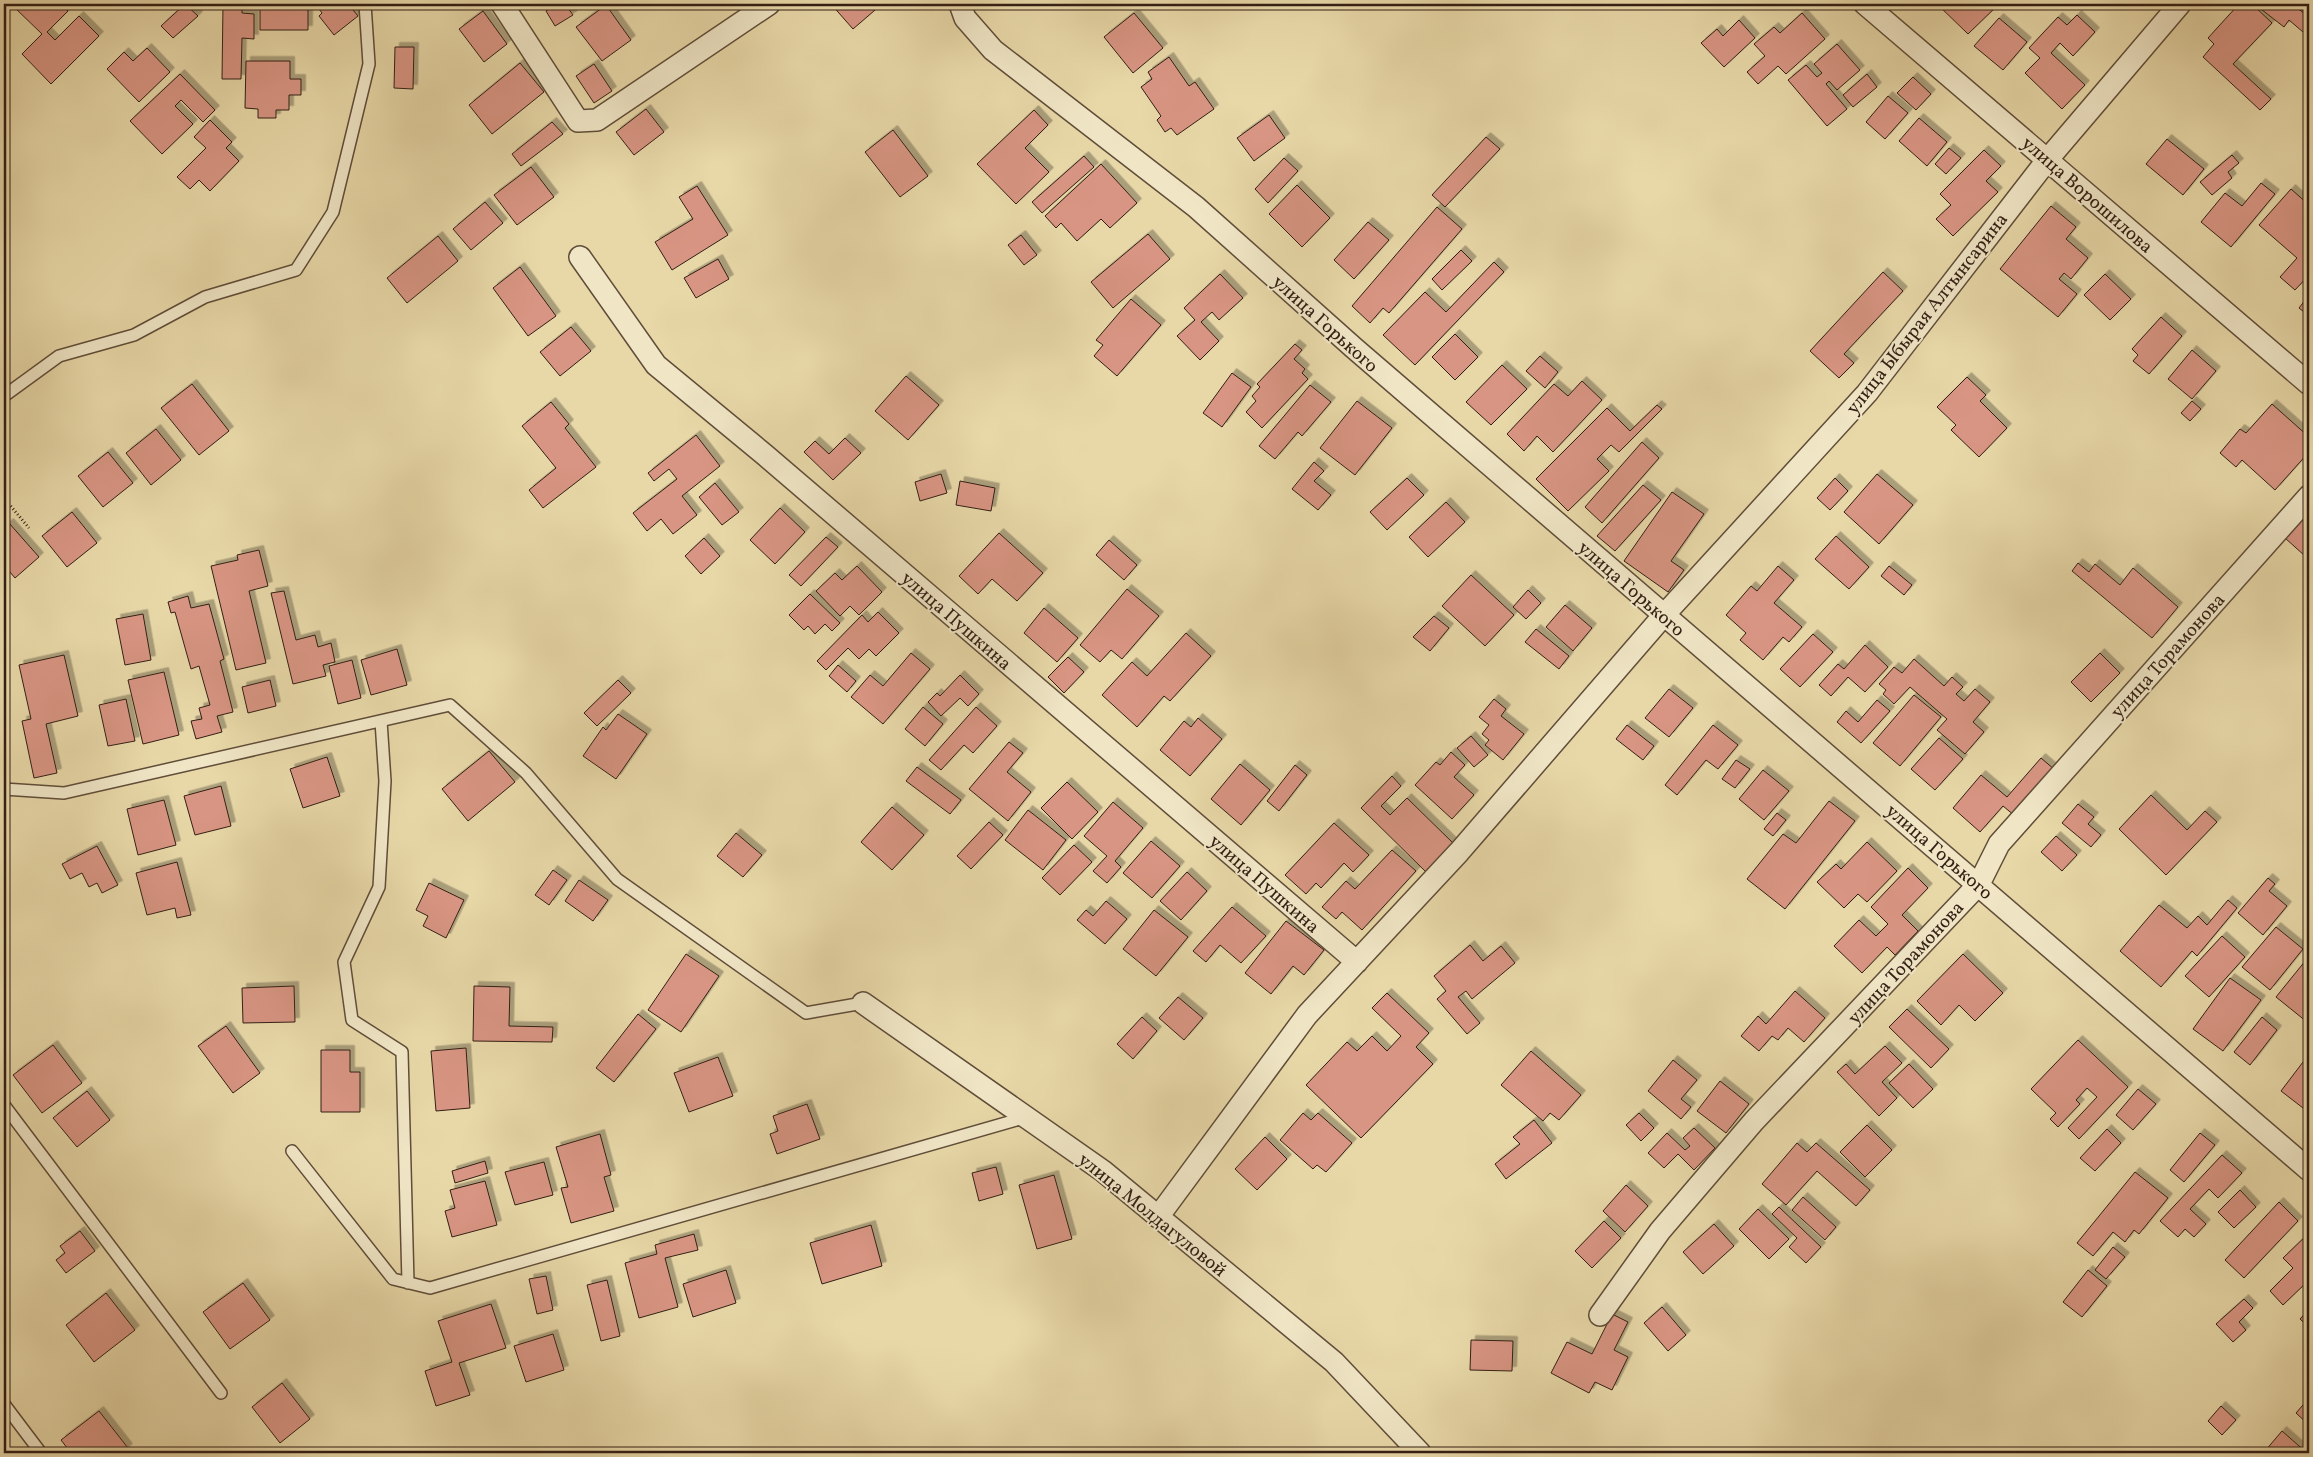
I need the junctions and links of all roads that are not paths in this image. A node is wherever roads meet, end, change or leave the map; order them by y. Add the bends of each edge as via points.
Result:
1 (365, 4) edge
2 (502, 4) edge
3 (769, 4) edge
4 (960, 4) edge
5 (1865, 4) edge
6 (2180, 4) edge
7 (2048, 159) junction
8 (580, 257) dead end
9 (2309, 384) edge
10 (4, 396) edge
11 (2309, 496) edge
12 (1664, 615) junction
13 (381, 721) junction
14 (4, 788) edge
15 (1978, 884) junction
16 (1357, 962) junction
17 (863, 1003) joint
18 (4, 1105) edge
19 (1026, 1117) junction
20 (292, 1151) dead end
21 (2309, 1170) edge
22 (1158, 1217) junction
23 (408, 1283) junction
24 (1600, 1315) dead end
25 (221, 1393) dead end
26 (4, 1404) edge
27 (41, 1453) edge
28 (1420, 1453) edge

1 - 10 lane via 369,64 333,212 296,270 205,297 134,335 58,356
2 - 3 street via 578,121 597,120
4 - 12 street, улица Горького via 965,18 993,50 1196,207
5 - 7 street, улица Ворошилова
6 - 7 street, улица Ыбырая Алтынсарина
7 - 9 street, улица Ворошилова
7 - 12 street, улица Ыбырая Алтынсарина via 1867,393
8 - 16 street, улица Пушкина via 656,365
11 - 15 street, улица Торамонова via 1999,844
12 - 15 street, улица Горького
12 - 16 street, улица Ыбырая Алтынсарина via 1459,852
13 - 14 lane via 64,793
13 - 17 lane via 450,705 526,773 617,879 806,1013
13 - 23 lane via 385,782 379,887 344,962 352,1020 402,1052
15 - 21 street, улица Горького
15 - 24 street, улица Торамонова via 1754,1121 1660,1231
16 - 22 street, улица Ыбырая Алтынсарина via 1307,1015
17 - 19 street, улица Молдагуловой
18 - 25 lane
19 - 22 street, улица Молдагуловой via 1102,1171
19 - 23 lane via 430,1288
20 - 23 lane via 393,1279
22 - 28 street, улица Молдагуловой via 1334,1362
26 - 27 lane

